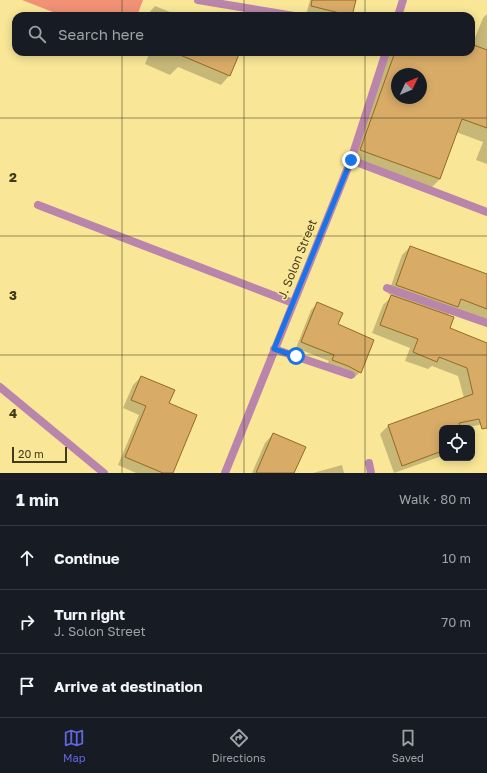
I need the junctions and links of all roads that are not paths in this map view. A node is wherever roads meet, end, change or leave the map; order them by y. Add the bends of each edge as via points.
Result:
1 (198, 0) edge
2 (403, 0) edge
3 (270, 12) edge
4 (399, 12) edge
5 (385, 56) edge
6 (351, 160) junction
7 (38, 206) dead end
8 (487, 212) edge
9 (388, 288) dead end
10 (292, 303) junction
11 (487, 323) edge
12 (274, 349) junction
13 (351, 375) dead end
14 (0, 387) edge
15 (369, 462) dead end
16 (104, 473) edge
17 (225, 473) edge
18 (371, 473) edge

1 - 3 street
2 - 4 street
5 - 6 street, J. Solon Street
6 - 8 street
6 - 10 street, J. Solon Street
7 - 10 street
9 - 11 street
10 - 12 street, J. Solon Street
12 - 13 street
12 - 17 street, J. Solon Street
14 - 16 street
15 - 18 street

